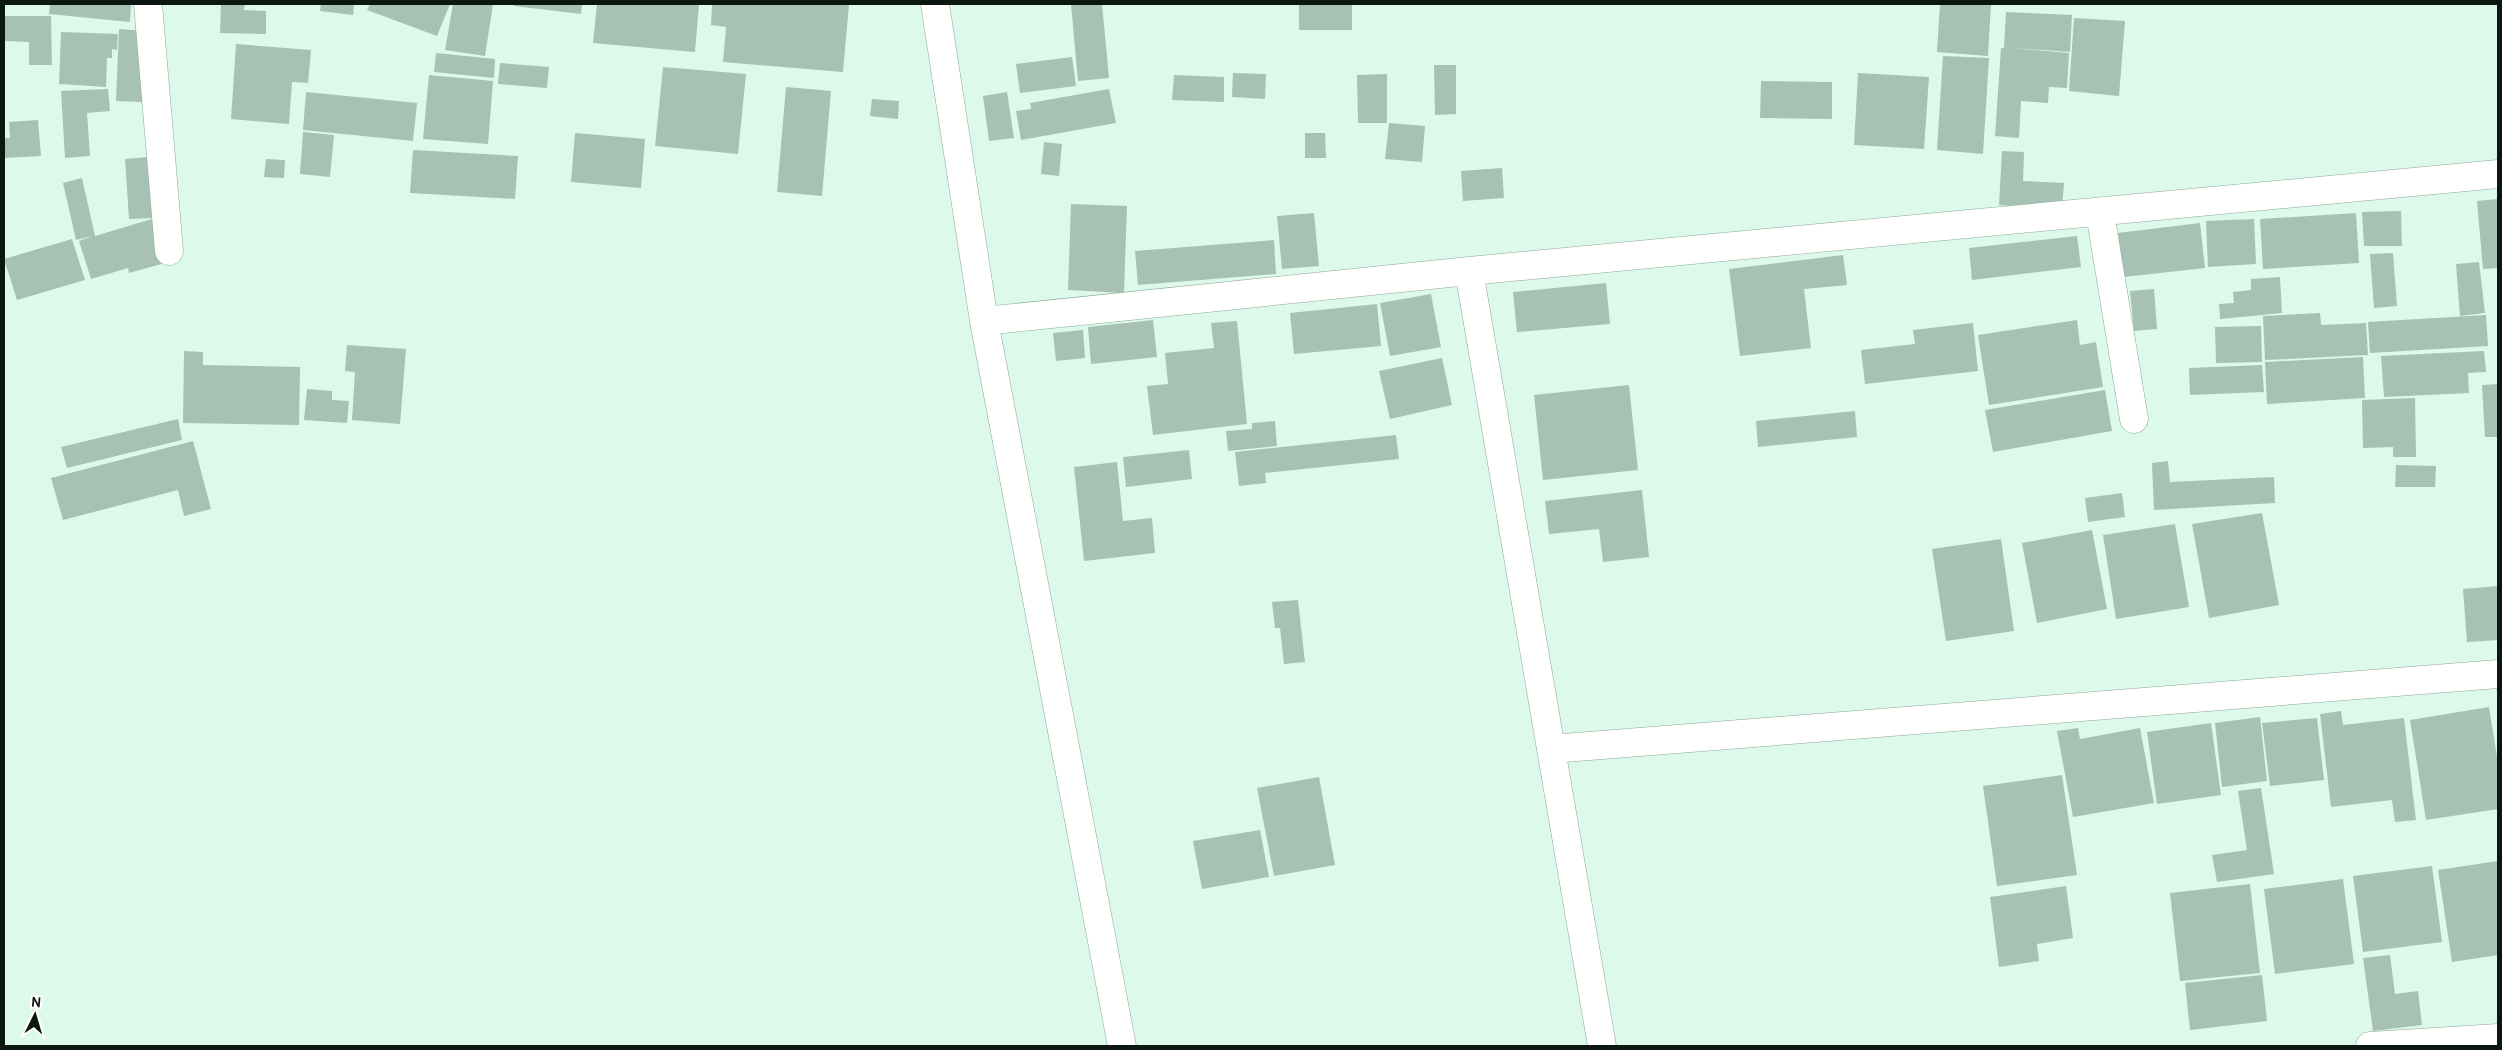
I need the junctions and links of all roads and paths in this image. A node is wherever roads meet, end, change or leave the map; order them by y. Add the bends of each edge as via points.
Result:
1 (148, 4) edge
2 (934, 4) edge
3 (2498, 174) edge
4 (2100, 213) junction
5 (168, 251) dead end
6 (1469, 271) junction
7 (984, 321) junction
8 (2134, 419) dead end
9 (2498, 674) edge
10 (1551, 749) junction
11 (2498, 1038) edge
12 (1122, 1046) edge
13 (1602, 1046) edge
14 (2370, 1046) edge

1 - 5 street
2 - 7 street
3 - 4 street
4 - 6 street
4 - 8 street
6 - 7 street
6 - 10 street
7 - 12 street
9 - 10 street
10 - 13 street
11 - 14 street

